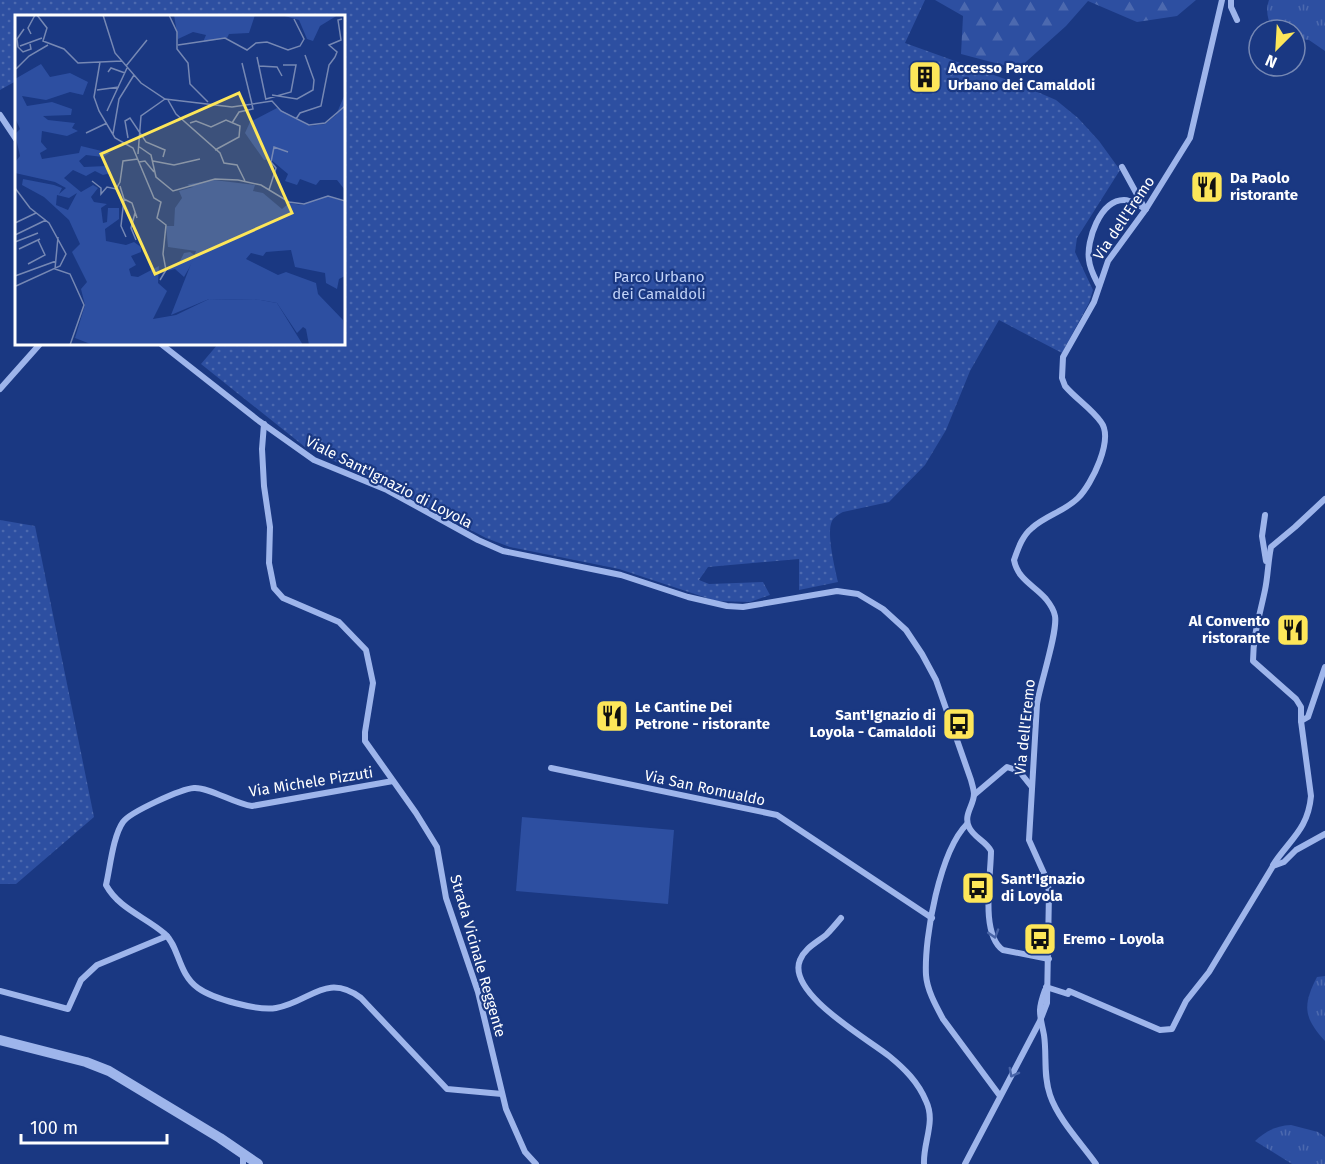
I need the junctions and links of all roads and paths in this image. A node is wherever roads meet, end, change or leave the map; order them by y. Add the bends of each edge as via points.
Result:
1 (1222, 0) edge
2 (1231, 0) edge
3 (1237, 20) dead end
4 (0, 115) edge
5 (15, 138) edge
6 (1122, 167) dead end
7 (1146, 209) junction
8 (1099, 287) junction
9 (39, 345) edge
10 (162, 345) edge
11 (0, 389) edge
12 (264, 424) junction
13 (1325, 499) edge
14 (1265, 515) dead end
15 (1267, 567) junction
16 (1325, 667) edge
17 (1301, 721) junction
18 (551, 768) dead end
19 (393, 781) junction
20 (1031, 786) junction
21 (974, 795) junction
22 (967, 824) junction
23 (1325, 834) edge
24 (1273, 866) junction
25 (841, 918) dead end
26 (932, 918) junction
27 (167, 936) junction
28 (1049, 959) junction
29 (1046, 987) junction
30 (0, 991) edge
31 (1040, 1021) junction
32 (0, 1040) edge
33 (502, 1094) junction
34 (1000, 1096) junction
35 (243, 1159) edge
36 (258, 1164) edge
37 (536, 1164) edge
38 (924, 1164) edge
39 (965, 1164) edge
40 (1096, 1164) edge

1 - 7 street, Via dell'Eremo via 1190,138
2 - 3 street
4 - 5 street
6 - 7 street
7 - 8 street, Via dell'Eremo via 1112,254
7 - 8 street via 1121,200 1105,210 1092,230 1088,256
8 - 20 street, Via dell'Eremo via 1062,366 1065,386 1102,423 1105,444 1089,483 1078,498 1031,529 1014,560 1020,577 1044,597 1055,617 1037,704
9 - 11 street
10 - 12 street, Viale Sant'Ignazio di Loyola
12 - 19 street, Strada Vicinale Reggente via 263,468 274,588 283,598 339,622 366,650 373,683 365,741
12 - 21 street, Viale Sant'Ignazio di Loyola via 314,460 387,490 503,551 621,575 727,606 743,607 837,591 858,594 906,630 922,654 939,690
13 - 15 street via 1271,547
14 - 15 street via 1262,536
15 - 17 street via 1253,661 1296,699 1302,707
16 - 17 street via 1308,717
17 - 24 street via 1310,808 1292,843
18 - 26 street, Via San Romualdo via 777,815
19 - 27 street, Via Michele Pizzuti via 252,806 195,788 157,801 123,821 106,885 111,895
19 - 33 street, Strada Vicinale Reggente via 437,847 446,898 478,992
20 - 21 street via 1019,771 1007,767
20 - 28 street, Via dell'Eremo via 1029,840 1047,880
21 - 22 street, Viale Sant'Ignazio di Loyola
22 - 26 street via 957,836 940,878
22 -> 28 street via 991,851 988,905 998,947
23 - 24 street
24 - 29 street via 1172,1029 1161,1030 1069,991
25 - 38 street via 803,954 798,970 819,1004 915,1080 931,1117
26 - 34 street via 926,976 935,1005
27 - 30 street via 97,965 81,980 68,1009
27 - 33 street via 183,972 199,990 262,1009 278,1008 327,987 346,989 361,998 447,1089
28 - 29 street, Via dell'Eremo
29 - 31 street, Via dell'Eremo via 1047,1003
31 -> 34 street
31 - 40 street via 1050,1094 1062,1118
32 - 35 street via 109,1071 220,1138
33 - 37 street, Strada Vicinale Reggente via 525,1152
34 - 39 street
35 - 36 street

